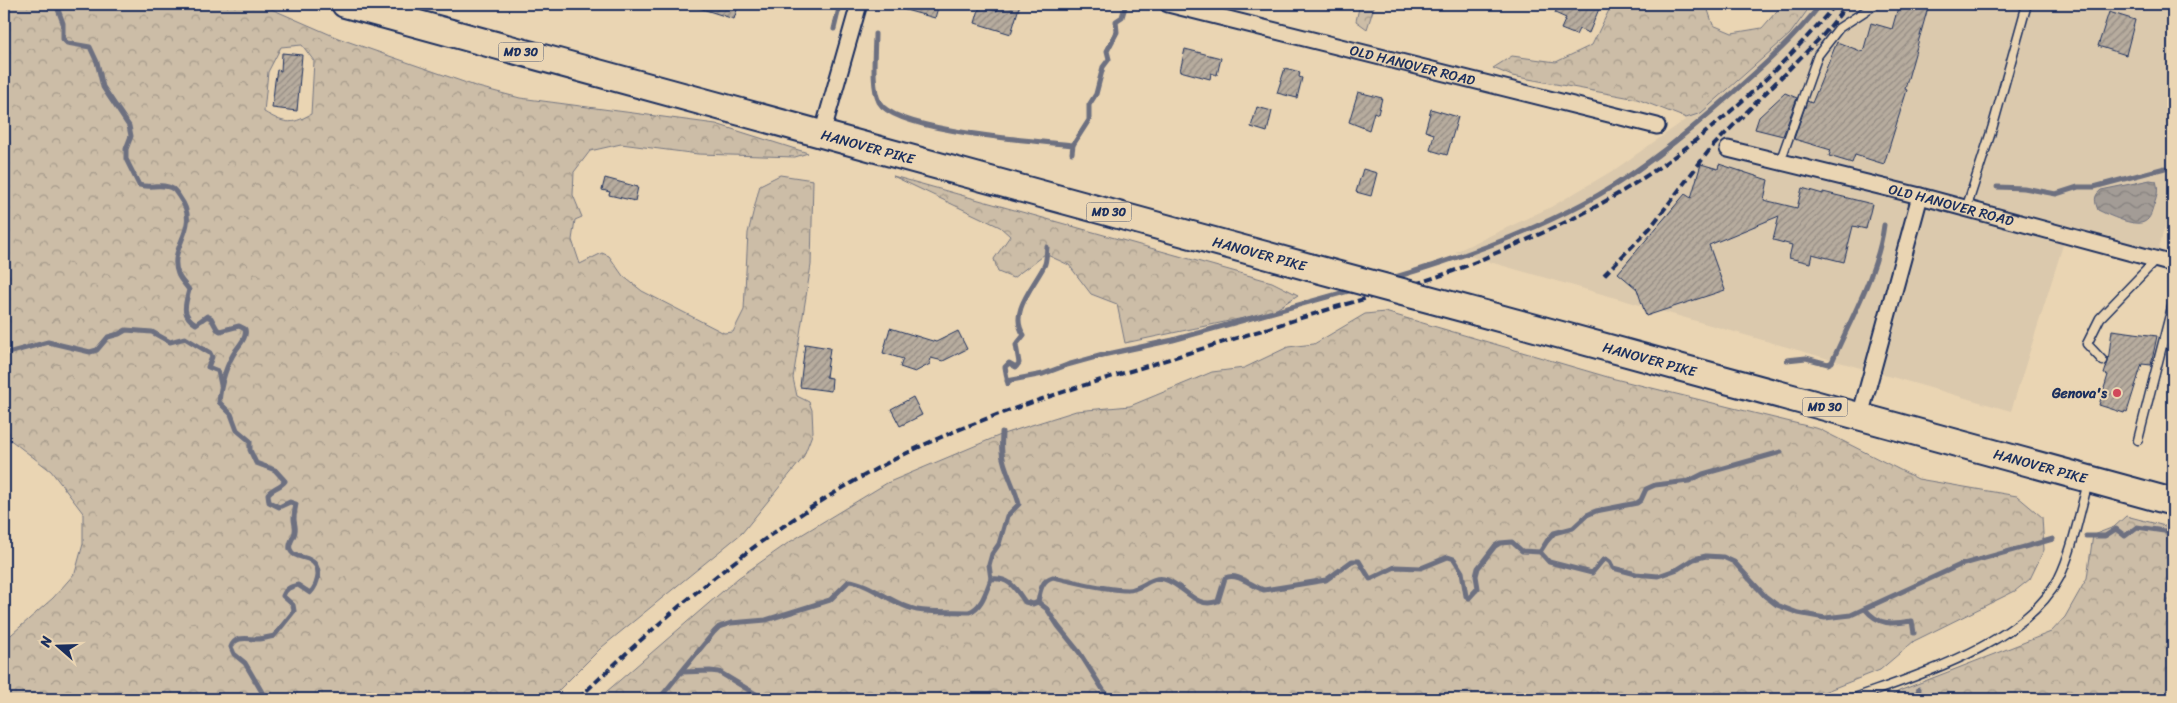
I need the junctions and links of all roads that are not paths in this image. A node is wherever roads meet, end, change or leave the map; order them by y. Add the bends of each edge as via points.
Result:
1 (345, 4) edge
2 (858, 4) edge
3 (1168, 4) edge
4 (1876, 4) edge
5 (2027, 4) edge
6 (1657, 126) dead end
7 (822, 134) junction
8 (1728, 149) dead end
9 (1780, 162) junction
10 (1920, 196) junction
11 (1966, 209) junction
12 (2156, 260) junction
13 (2173, 264) edge
14 (2173, 302) edge
15 (2103, 361) dead end
16 (1860, 416) junction
17 (2138, 440) dead end
18 (2089, 479) junction
19 (2173, 502) edge
20 (1852, 699) edge

1 - 7 highway, HANOVER PIKE / MD 30
2 - 7 street
3 - 6 street, OLD HANOVER ROAD
4 - 9 lane via 1839,28 1818,55
5 - 11 lane
7 - 16 highway, HANOVER PIKE / MD 30, bridge
8 - 9 street, OLD HANOVER ROAD
9 - 10 street, OLD HANOVER ROAD
10 - 11 street, OLD HANOVER ROAD
10 - 16 street
11 - 12 street, OLD HANOVER ROAD
12 - 13 street, OLD HANOVER ROAD
12 - 15 lane via 2100,318 2086,344
14 - 17 lane
16 - 18 highway, HANOVER PIKE / MD 30
18 - 19 highway, HANOVER PIKE / MD 30
18 - 20 lane via 2066,563 2048,595 2030,613 1975,651

